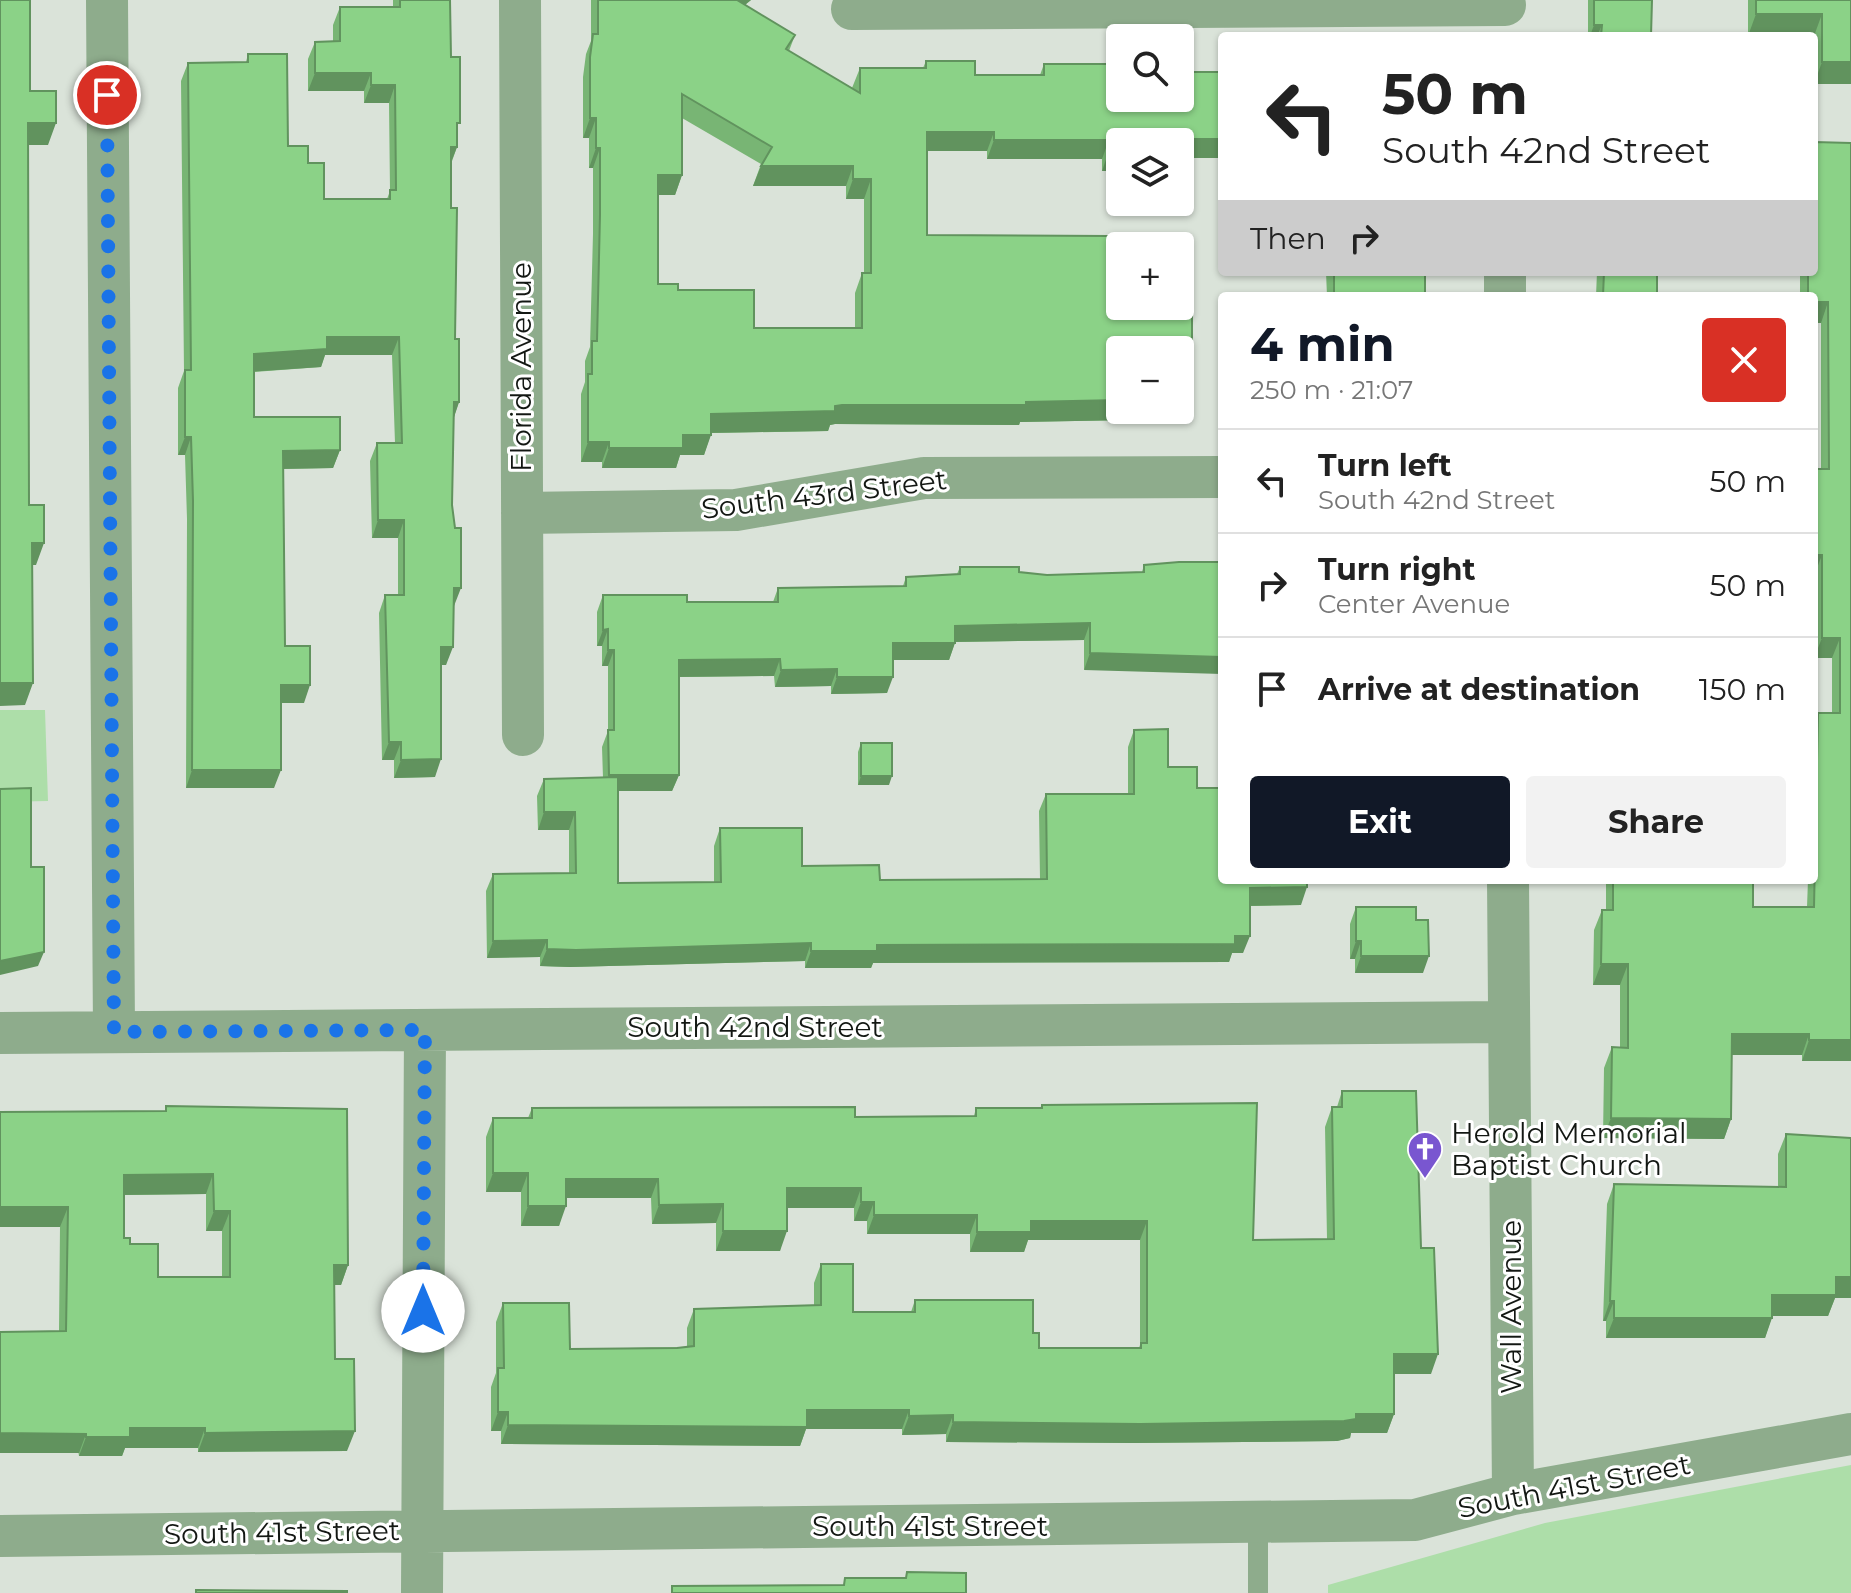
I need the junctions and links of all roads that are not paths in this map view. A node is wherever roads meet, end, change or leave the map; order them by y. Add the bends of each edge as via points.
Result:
1 (107, 0) edge
2 (520, 0) edge
3 (852, 9) dead end
4 (1505, 14) edge
5 (1218, 477) edge
6 (522, 513) junction
7 (523, 735) dead end
8 (1508, 884) edge
9 (1509, 1022) junction
10 (425, 1030) junction
11 (114, 1032) junction
12 (0, 1033) edge
13 (1851, 1434) edge
14 (1513, 1494) junction
15 (1258, 1524) junction
16 (422, 1529) junction
17 (0, 1536) edge
18 (422, 1593) edge
19 (1258, 1593) edge

1 - 11 street
2 - 6 street, Florida Avenue
3 - 4 street
5 - 6 street, South 43rd Street via 924,478 736,510
6 - 7 street, Florida Avenue
8 - 9 street, Wall Avenue
9 - 10 street, South 42nd Street
9 - 14 street, Wall Avenue
10 - 11 street, South 42nd Street
10 - 16 street
11 - 12 street, South 42nd Street
13 - 14 street, South 41st Street
14 - 15 street, South 41st Street via 1415,1520
15 - 16 street, South 41st Street
15 - 19 lane
16 - 17 street, South 41st Street
16 - 18 street

